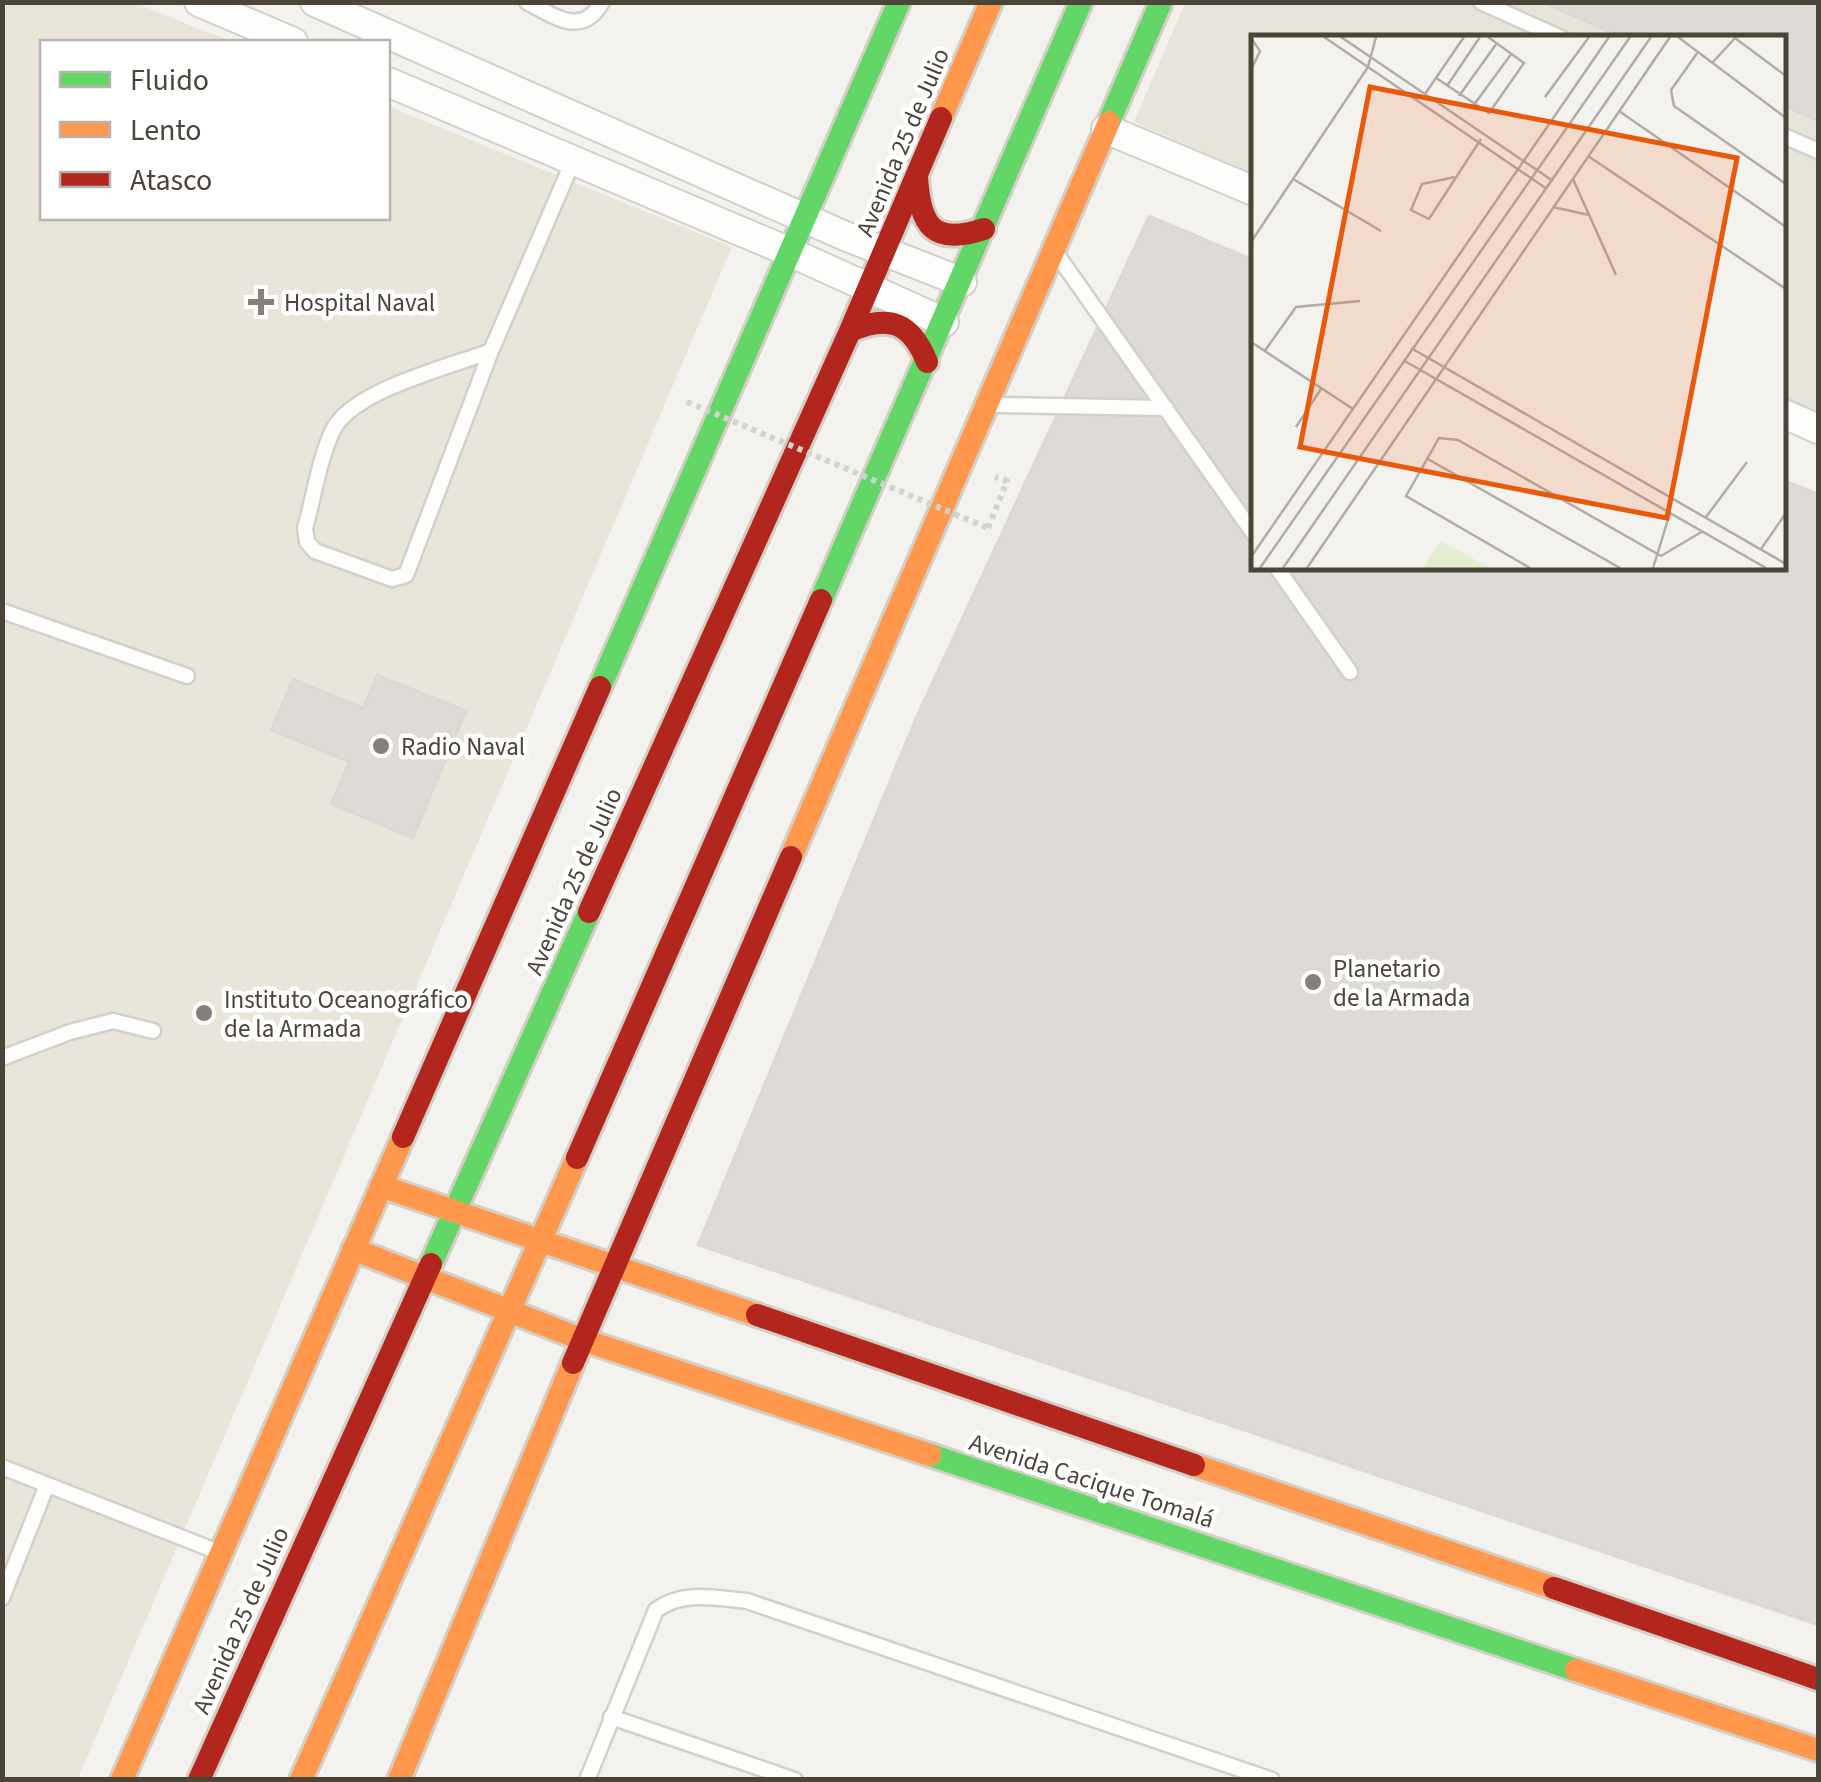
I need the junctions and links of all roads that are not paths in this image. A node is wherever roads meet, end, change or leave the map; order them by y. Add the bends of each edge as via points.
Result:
1 (198, 2) edge
2 (315, 2) edge
3 (526, 2) edge
4 (602, 2) edge
5 (899, 2) edge
6 (991, 2) edge
7 (1080, 2) edge
8 (1161, 2) edge
9 (1481, 2) edge
10 (1553, 35) edge
11 (288, 40) edge
12 (390, 83) edge
13 (591, 124) junction
14 (1106, 129) junction
15 (1786, 137) edge
16 (1818, 151) edge
17 (573, 161) junction
18 (917, 177) junction
19 (1251, 190) edge
20 (807, 218) junction
21 (984, 229) junction
22 (1054, 250) junction
23 (885, 252) junction
24 (792, 253) junction
25 (962, 282) junction
26 (869, 288) junction
27 (944, 322) junction
28 (850, 331) junction
29 (491, 352) junction
30 (926, 362) junction
31 (987, 405) junction
32 (1166, 408) junction
33 (1786, 415) edge
34 (1818, 428) edge
35 (1251, 530) edge
36 (1278, 570) edge
37 (2, 611) edge
38 (1350, 672) dead end
39 (187, 676) dead end
40 (154, 1032) dead end
41 (2, 1058) edge
42 (381, 1186) junction
43 (455, 1211) junction
44 (542, 1240) junction
45 (353, 1249) junction
46 (614, 1266) junction
47 (423, 1276) junction
48 (511, 1311) junction
49 (584, 1340) junction
50 (2, 1467) edge
51 (47, 1486) junction
52 (220, 1552) junction
53 (2, 1598) edge
54 (1818, 1679) edge
55 (611, 1718) junction
56 (1818, 1750) edge
57 (122, 1780) edge
58 (199, 1780) edge
59 (301, 1780) edge
60 (399, 1780) edge
61 (587, 1780) edge
62 (795, 1780) edge
63 (1272, 1780) edge

1 - 11 street
2 - 13 street
3 - 4 lane via 578,22 595,16
5 - 20 main road, Avenida 25 de Julio
6 - 18 main road, Avenida 25 de Julio
7 - 21 main road
8 - 14 main road
9 - 10 lane
12 - 17 street
13 - 17 street
13 - 20 street
14 - 19 street
14 - 22 main road
15 - 16 lane
17 - 24 street
17 - 29 lane
18 - 21 main road via 920,211 933,229 951,236
18 - 23 main road, Avenida 25 de Julio
20 - 23 street
20 - 24 main road, Avenida 25 de Julio
21 - 25 main road
22 - 31 main road
22 - 32 lane
23 - 25 street
23 - 26 main road, Avenida 25 de Julio
24 - 26 street
24 - 42 main road, Avenida 25 de Julio
25 - 27 main road
26 - 27 street
26 - 28 main road, Avenida 25 de Julio
27 - 30 main road
28 - 30 main road via 868,322 906,328
28 - 43 main road, Avenida 25 de Julio
29 - 29 lane via 406,575 392,578 314,551 305,528 341,418 382,392
30 - 44 main road
31 - 32 lane
31 - 46 main road
32 - 35 lane
33 - 34 street
36 - 38 lane
37 - 39 lane
40 - 41 lane via 113,1021
42 - 43 main road, Avenida Cacique Tomalá
42 - 45 main road, Avenida 25 de Julio
43 - 44 main road, Avenida Cacique Tomalá
43 - 47 main road, Avenida 25 de Julio
44 - 46 main road, Avenida Cacique Tomalá
44 - 48 main road
45 - 47 main road, Avenida Cacique Tomalá
45 - 52 main road, Avenida 25 de Julio
46 - 49 main road
46 - 54 main road, Avenida Cacique Tomalá
47 - 48 main road, Avenida Cacique Tomalá
47 - 58 main road, Avenida 25 de Julio
48 - 49 main road, Avenida Cacique Tomalá
48 - 59 main road
49 - 56 main road, Avenida Cacique Tomalá
49 - 60 main road
50 - 51 lane
51 - 52 lane
51 - 53 lane
52 - 57 main road, Avenida 25 de Julio
55 - 61 lane
55 - 62 lane
55 - 63 lane via 656,1610 672,1598 731,1600

